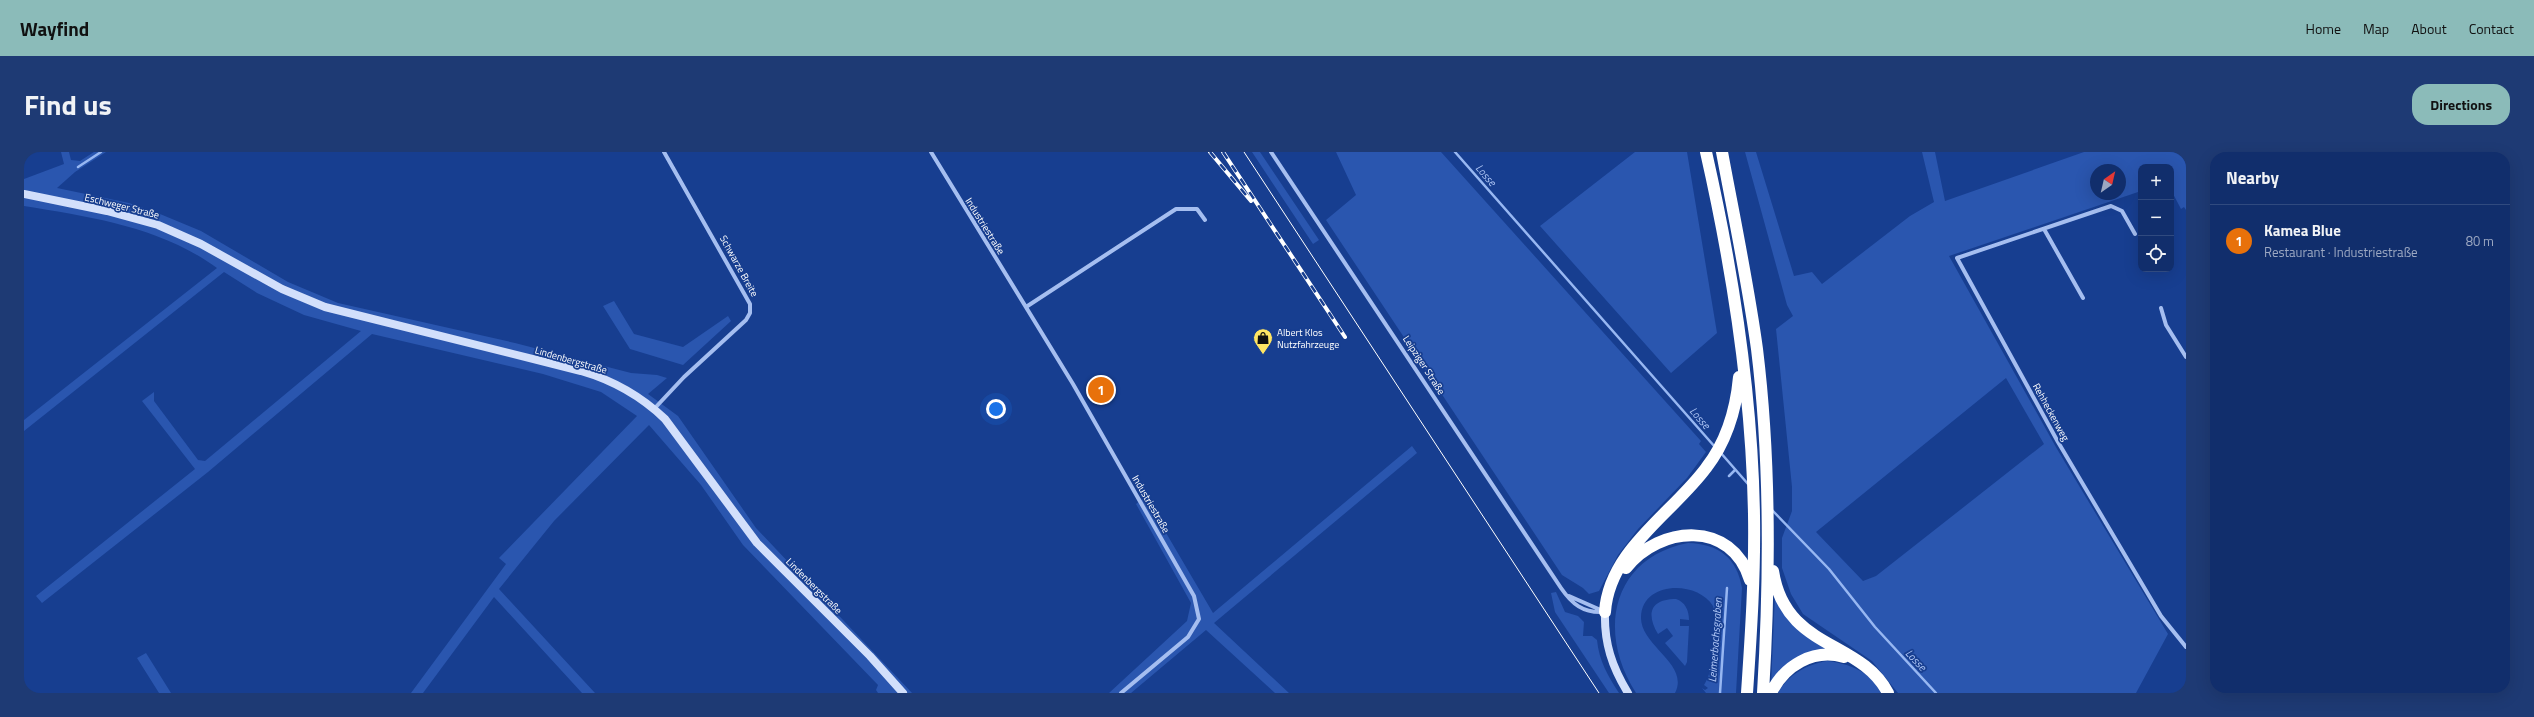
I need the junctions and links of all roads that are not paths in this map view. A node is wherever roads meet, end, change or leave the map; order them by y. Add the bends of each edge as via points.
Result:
1 (664, 152) edge
2 (931, 152) edge
3 (1271, 152) edge
4 (1706, 152) edge
5 (1722, 152) edge
6 (24, 194) edge
7 (1205, 220) dead end
8 (2044, 229) junction
9 (2134, 234) dead end
10 (232, 262) joint
11 (2083, 298) dead end
12 (1026, 307) junction
13 (2161, 308) dead end
14 (1742, 352) junction
15 (2186, 357) edge
16 (654, 409) junction
17 (1769, 540) junction
18 (1753, 589) junction
19 (1605, 612) junction
20 (2186, 646) edge
21 (1856, 661) junction
22 (903, 693) edge
23 (1121, 693) edge
24 (1628, 693) edge
25 (1747, 693) edge
26 (1762, 693) edge
27 (1771, 693) edge
28 (1888, 693) edge

1 - 16 street, Schwarze Breite via 750,304 750,313 746,320 684,377
2 - 12 street, Industriestraße
3 - 19 street, Leipziger Straße via 1560,588 1574,604 1585,611
4 - 14 highway via 1730,270
5 - 17 highway via 1752,315 1768,477
6 - 10 main road, Eschweger Straße via 143,220 187,237
7 - 12 street via 1197,209 1176,209
8 - 9 street, Rehheckenweg via 2111,206 2122,211
8 - 11 street
8 - 20 street, Rehheckenweg via 1957,258 2062,449 2161,616
10 - 16 main road, Lindenbergstraße via 282,290 331,309 591,374
12 - 23 street, Industriestraße via 1194,596 1199,619 1188,637
13 - 15 street via 2166,325
14 - 18 highway via 1752,459
14 - 19 highway via 1736,403 1726,433 1707,468 1628,554 1610,586
16 - 22 main road, Lindenbergstraße via 685,444 757,543 866,652
17 - 21 highway via 1776,584 1789,612 1811,632
17 - 26 highway
18 - 19 highway via 1745,565 1733,550 1710,538 1680,536 1653,545 1637,556 1620,577
18 - 25 highway
19 - 24 main road via 1609,652 1618,678
21 - 27 highway via 1833,655 1806,659 1783,674
21 - 28 highway via 1874,674

